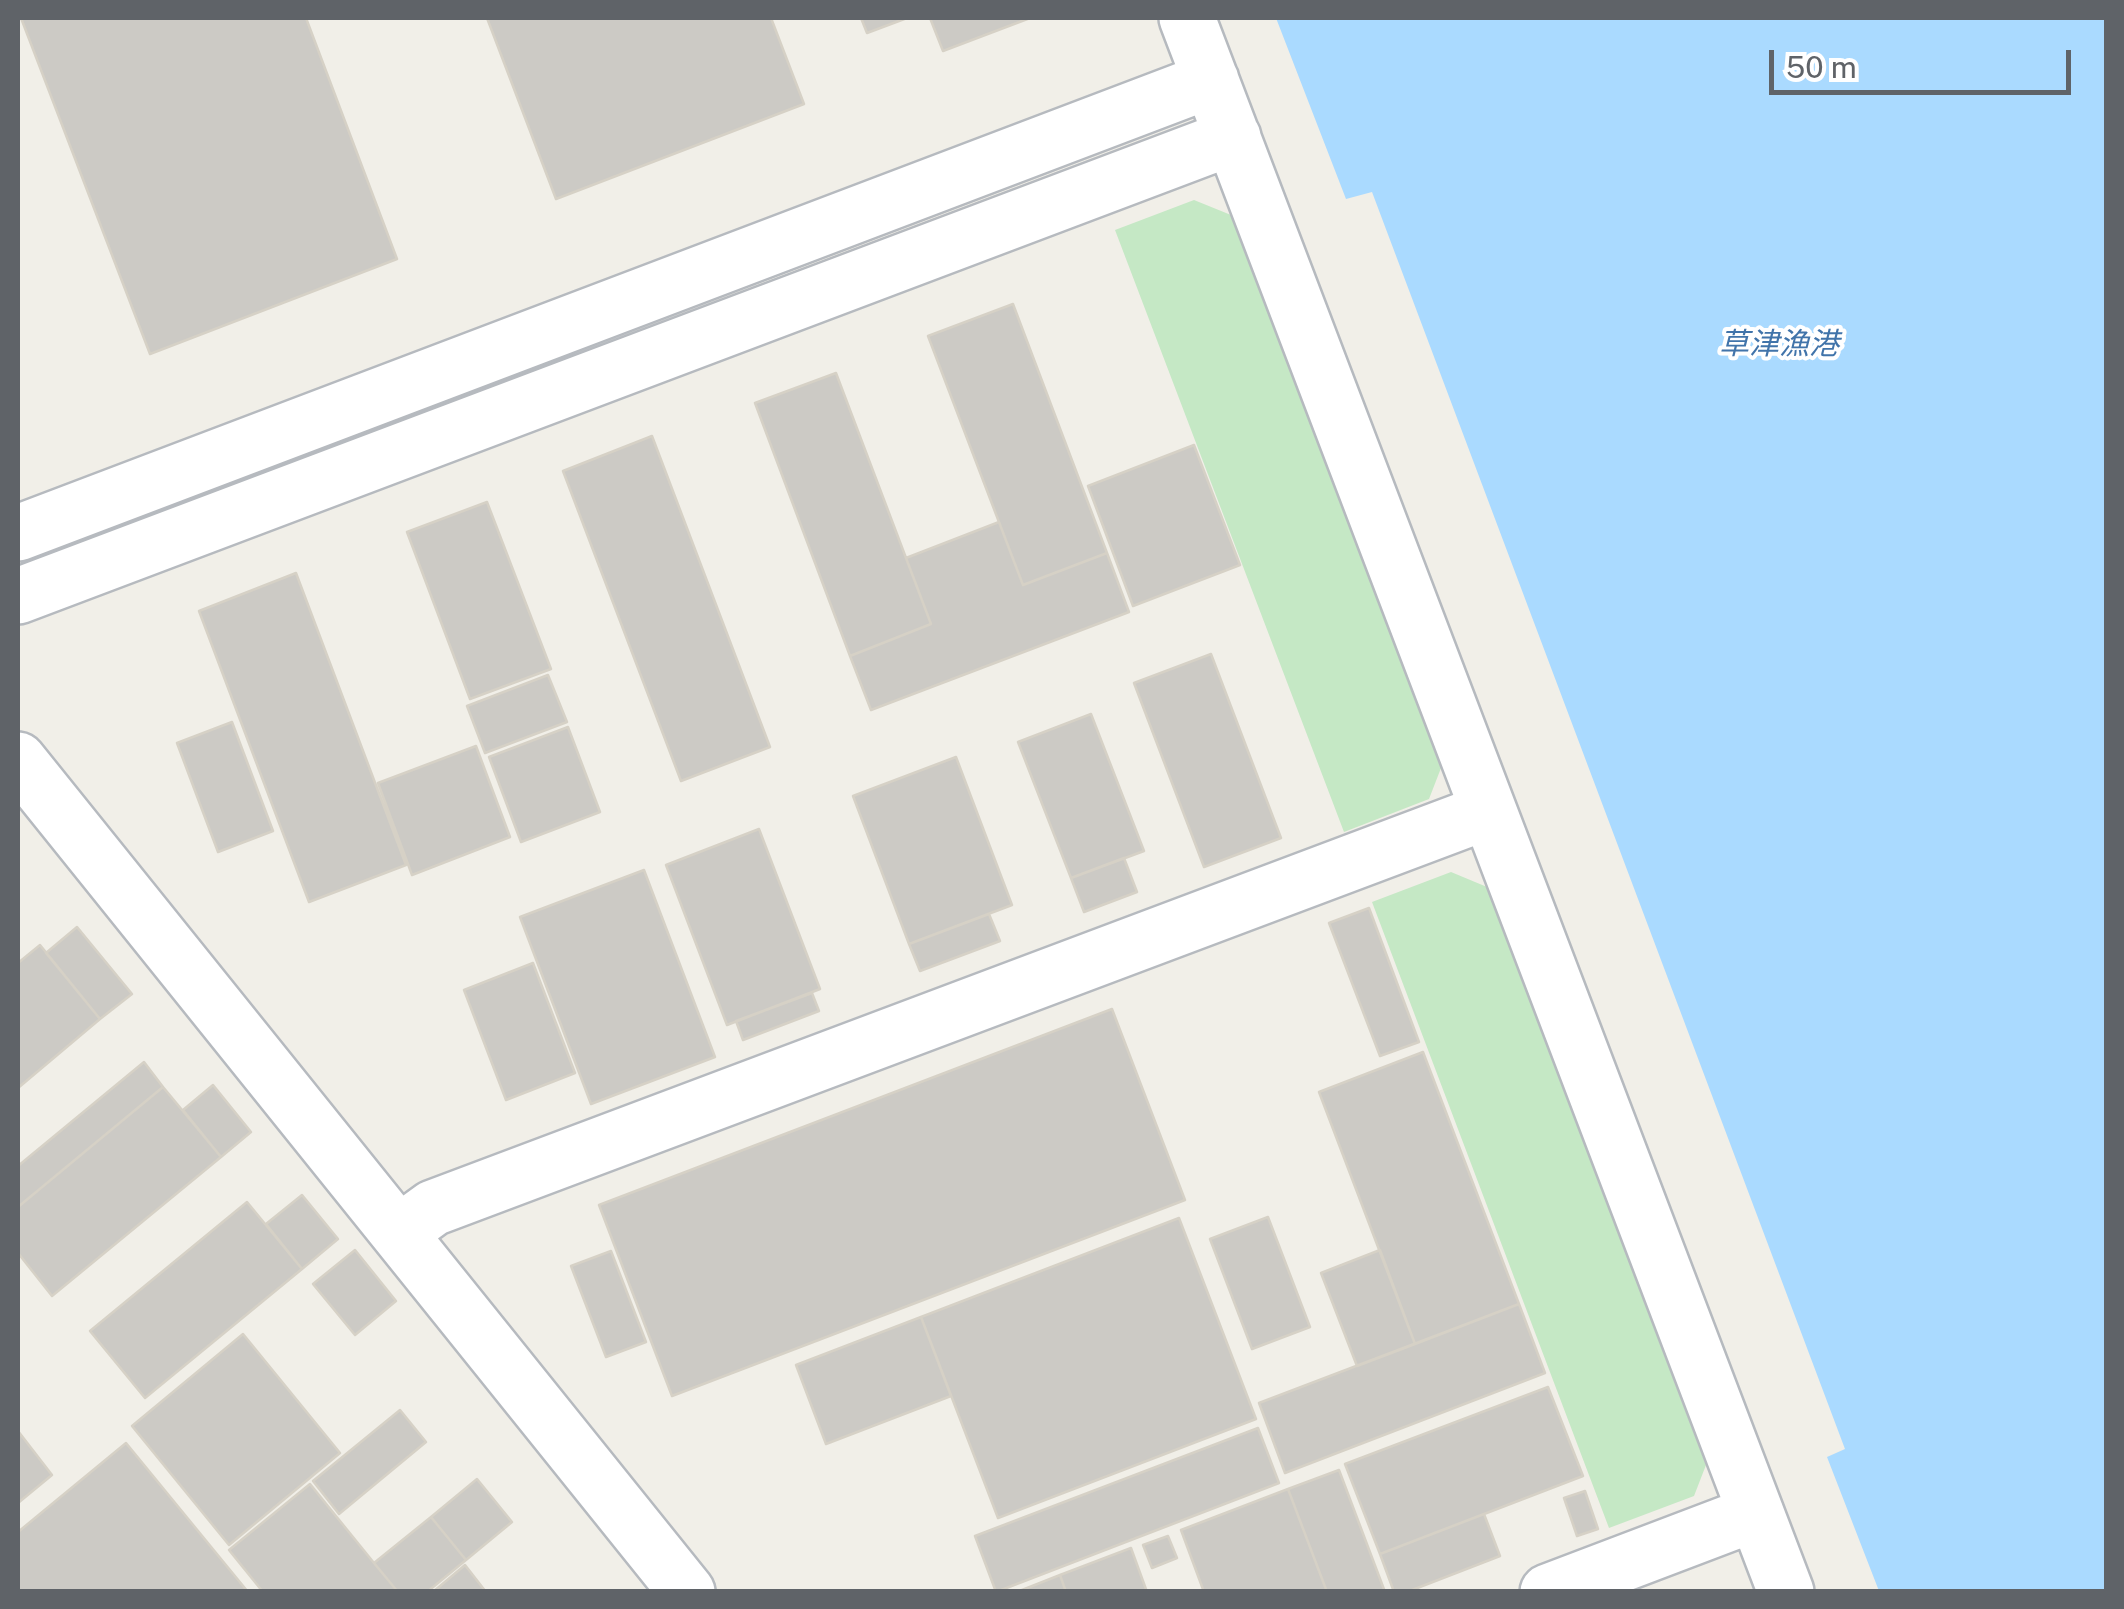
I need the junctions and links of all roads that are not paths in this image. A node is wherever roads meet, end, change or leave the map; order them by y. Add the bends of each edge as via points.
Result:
1 (1187, 18) edge
2 (1211, 80) junction
3 (1234, 137) junction
4 (508, 347) junction
5 (530, 403) junction
6 (18, 533) edge
7 (18, 596) edge
8 (18, 760) edge
9 (1486, 812) junction
10 (400, 1232) junction
11 (1756, 1513) junction
12 (687, 1592) edge
13 (1548, 1592) edge
14 (1786, 1592) edge

1 - 2 street
2 - 3 street
2 - 4 street
3 - 5 street
3 - 9 street
4 - 5 street
4 - 6 street
5 - 7 street
8 - 10 street
9 - 10 street via 433,1208
9 - 11 street
10 - 12 street
11 - 13 street
11 - 14 street

